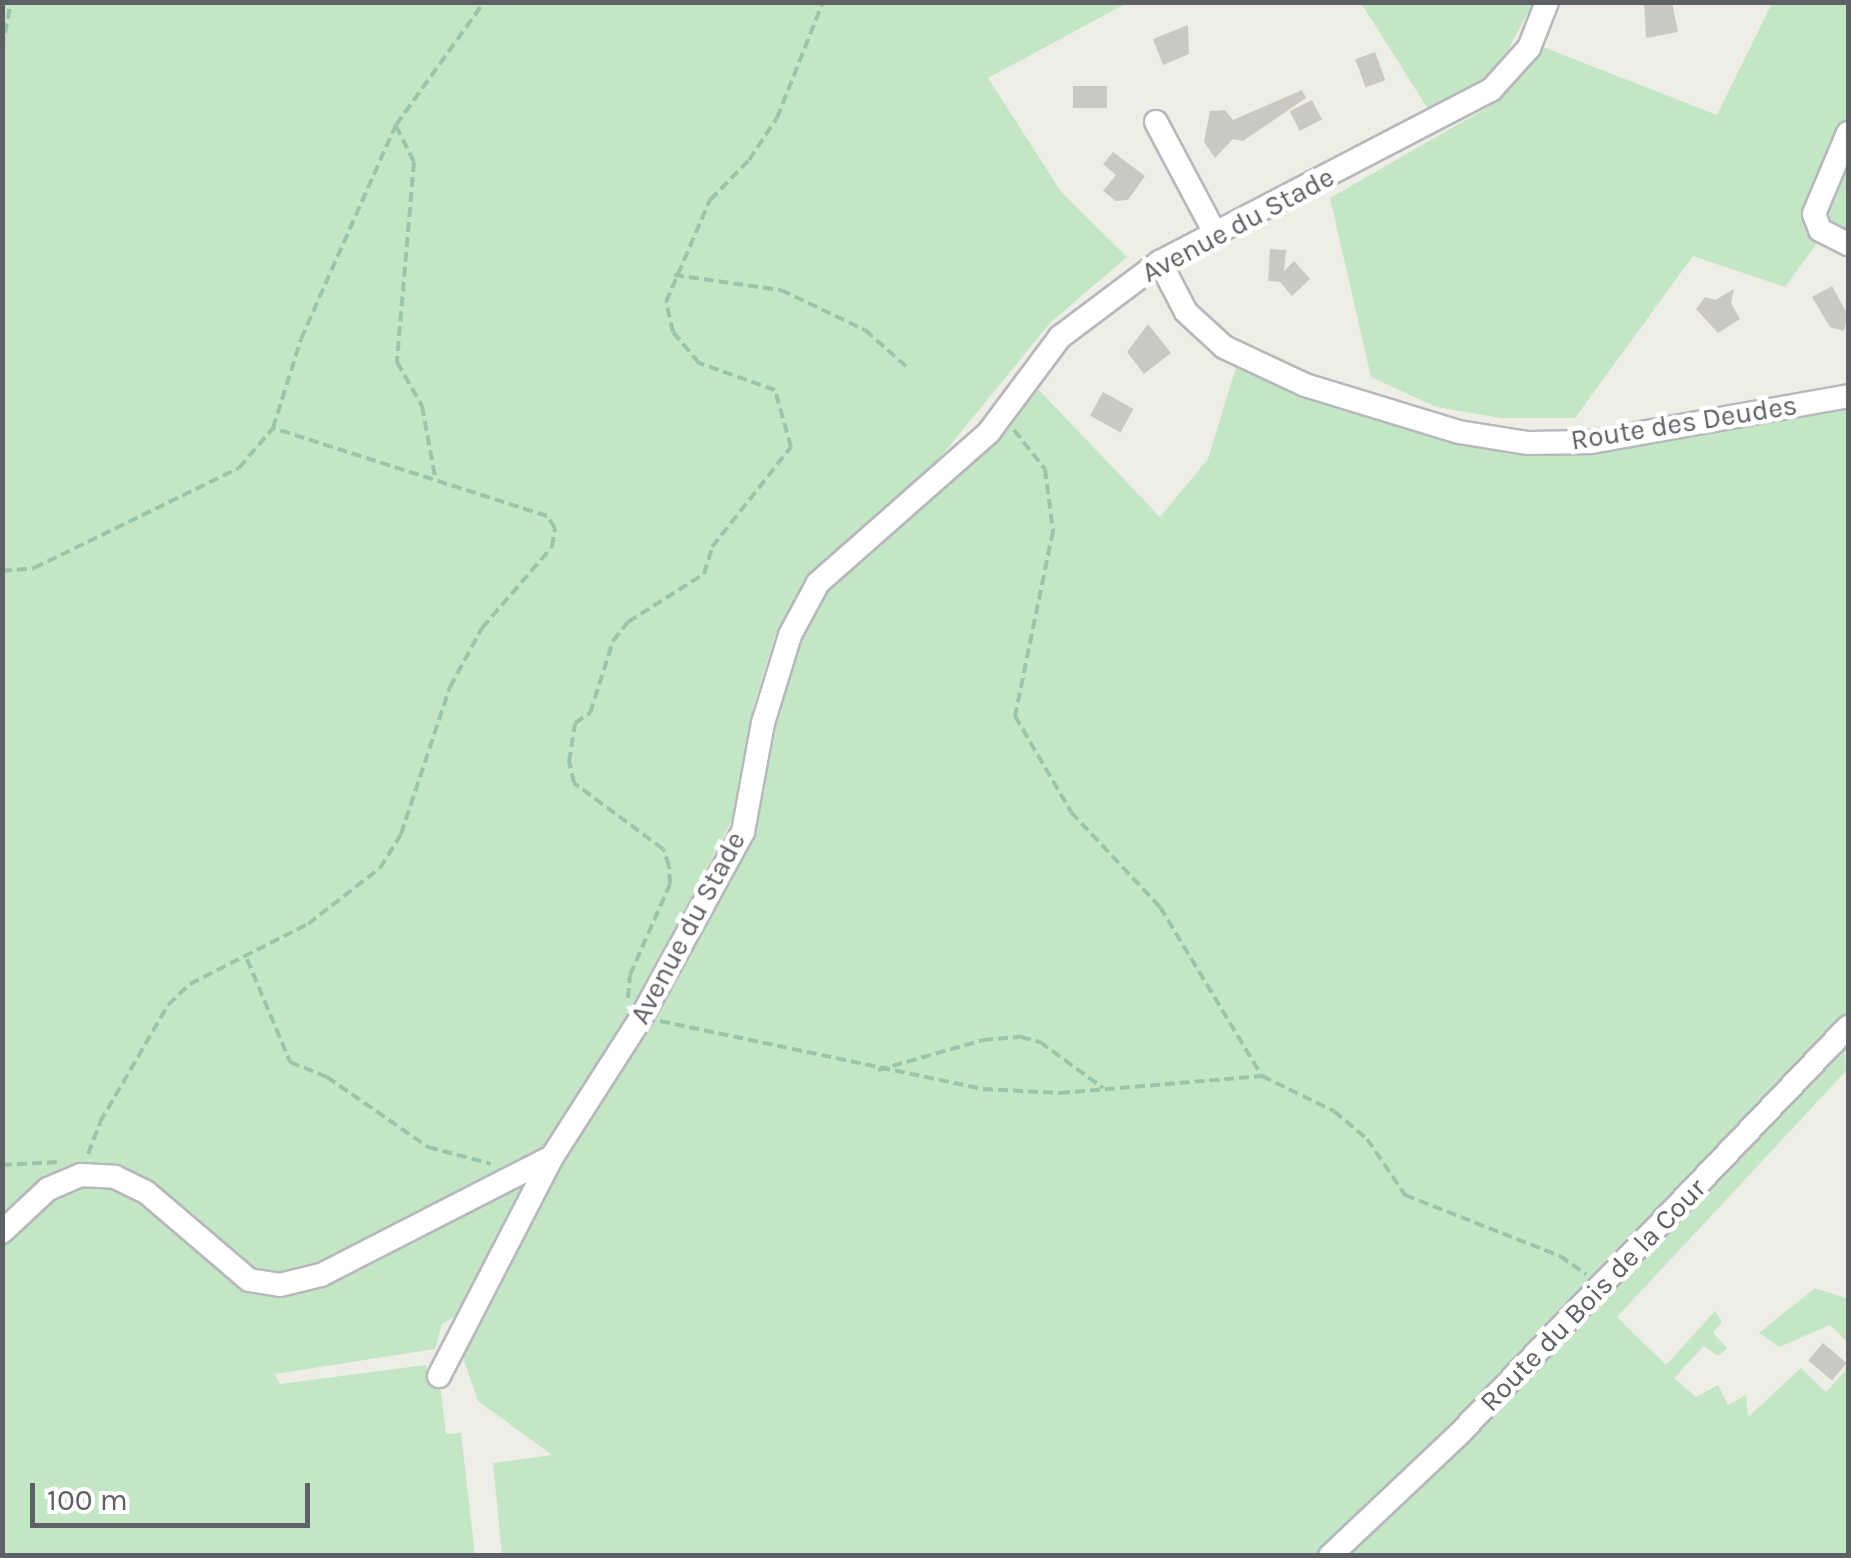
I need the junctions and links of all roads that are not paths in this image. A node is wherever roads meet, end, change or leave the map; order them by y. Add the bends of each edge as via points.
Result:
1 (1546, 2) edge
2 (1156, 122) dead end
3 (1848, 133) edge
4 (1215, 232) junction
5 (1848, 244) edge
6 (1160, 262) junction
7 (1847, 393) edge
8 (1848, 1027) edge
9 (552, 1157) junction
10 (2, 1232) edge
11 (439, 1376) dead end
12 (1330, 1556) edge

1 - 4 street, Avenue du Stade via 1529,48 1491,90
2 - 4 street
3 - 5 street via 1814,214 1823,232
4 - 6 street, Avenue du Stade
6 - 7 street, Route des Deudes via 1186,312 1224,347 1305,385 1459,432 1528,443 1591,442
6 - 9 street, Avenue du Stade via 1060,337 1002,414 818,583 790,635 763,723 744,832 641,1018
8 - 12 street, Route du Bois de la Cour via 1432,1461
9 - 10 street, Avenue du Stade via 321,1275 280,1284 250,1280 146,1192 115,1178 81,1175 48,1189
9 - 11 street

